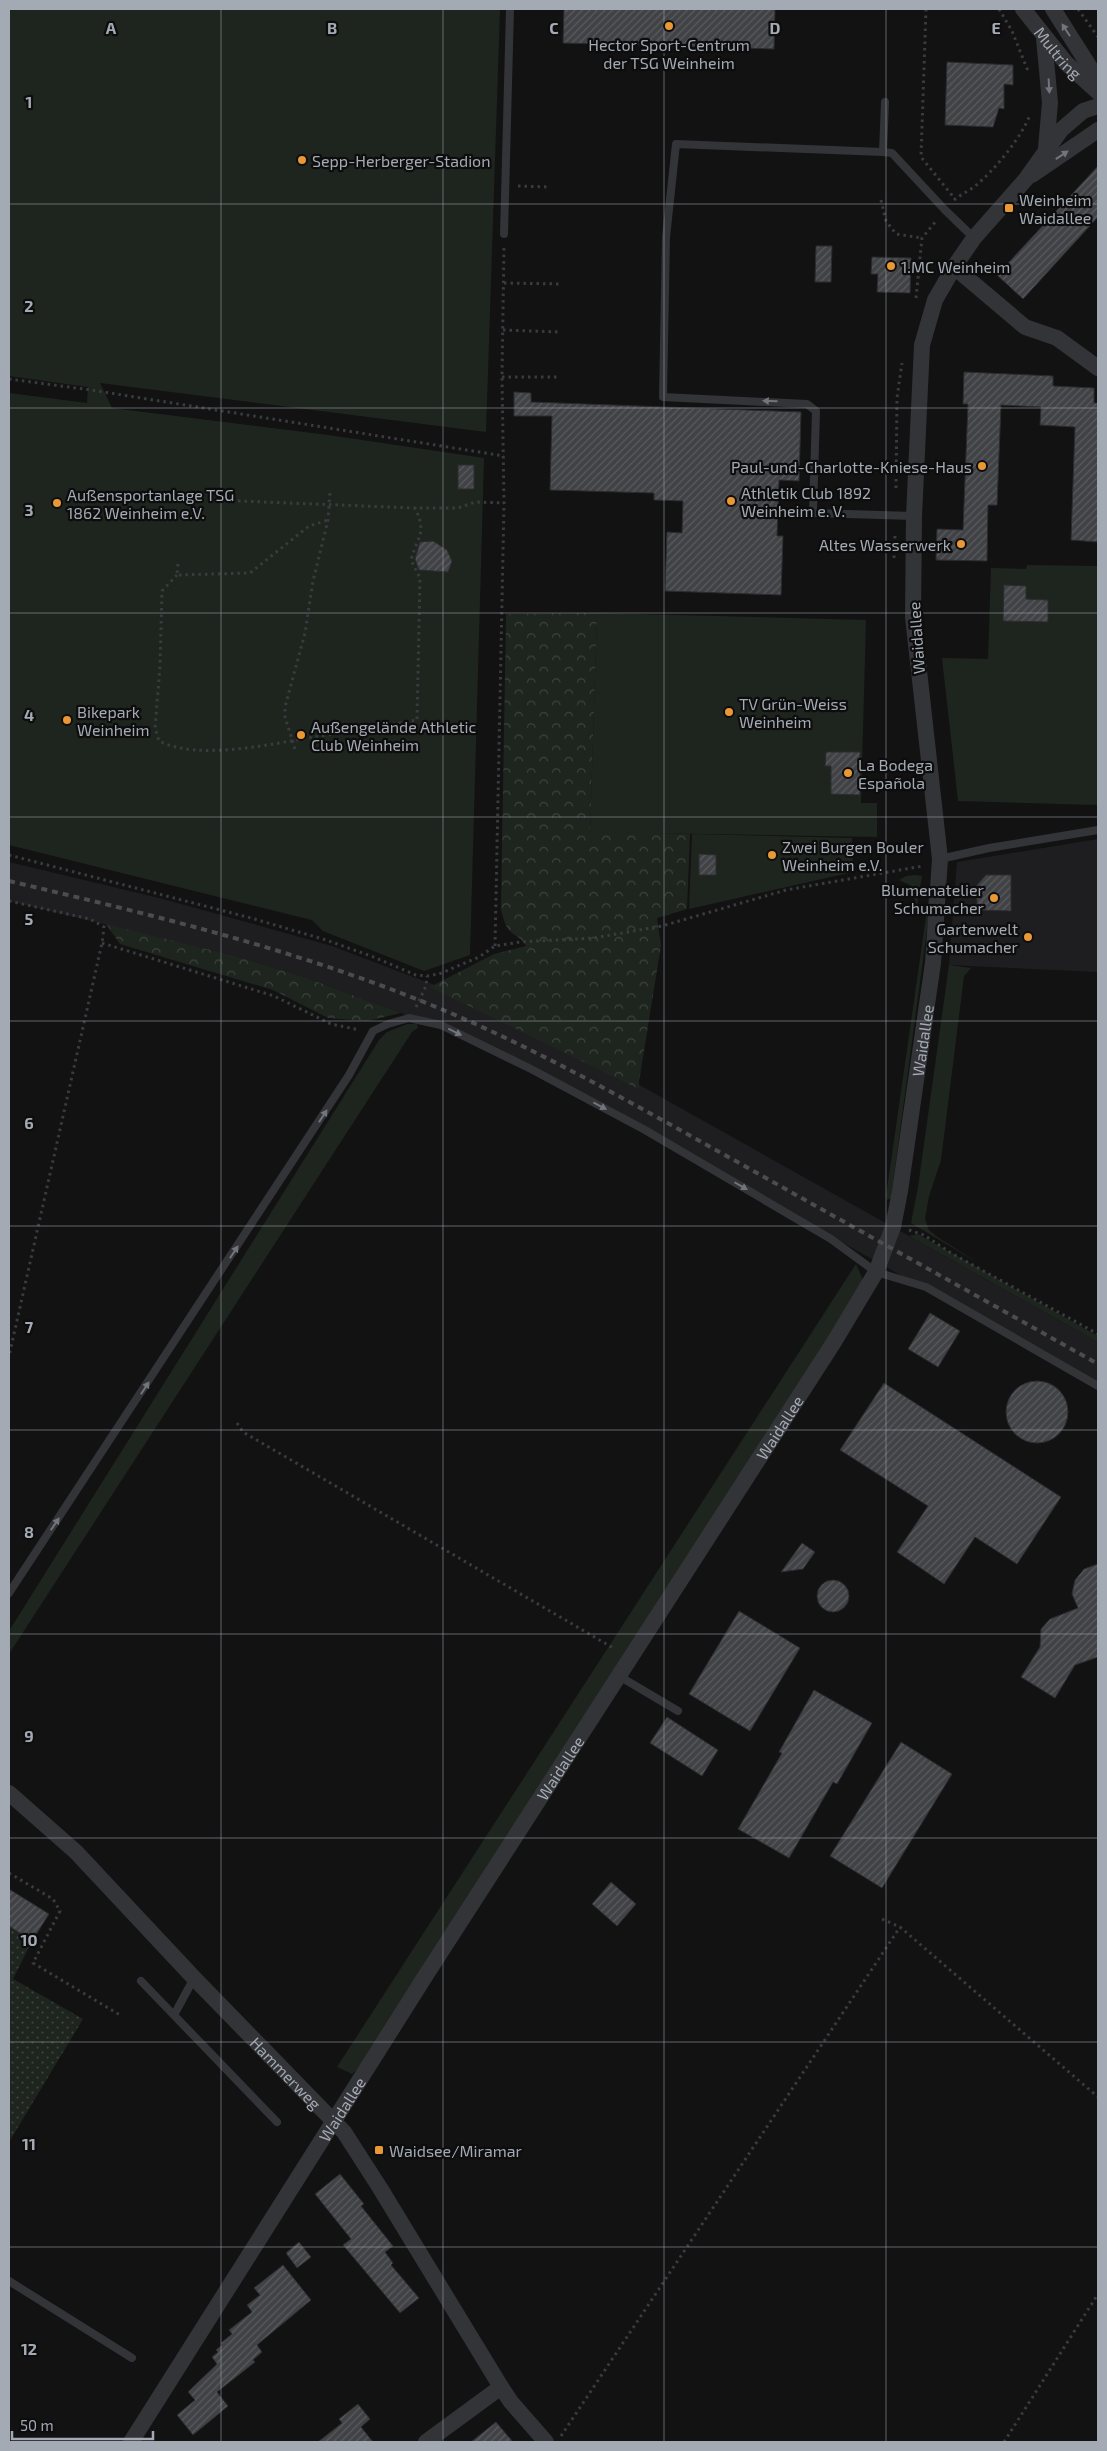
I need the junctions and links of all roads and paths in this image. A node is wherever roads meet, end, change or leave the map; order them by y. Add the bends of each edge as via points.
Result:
1 (510, 9) edge
2 (926, 9) edge
3 (1023, 9) edge
4 (1053, 9) edge
5 (1078, 9) edge
6 (1098, 37) edge
7 (1044, 38) junction
8 (1098, 80) edge
9 (1098, 92) edge
10 (884, 102) dead end
11 (1098, 106) edge
12 (1098, 130) edge
13 (1046, 148) junction
14 (883, 152) junction
15 (1026, 179) junction
16 (505, 186) junction
17 (550, 187) dead end
18 (955, 199) dead end
19 (882, 200) dead end
20 (504, 234) joint
21 (922, 238) dead end
22 (974, 238) junction
23 (954, 266) junction
24 (504, 284) junction
25 (561, 284) dead end
26 (504, 330) junction
27 (561, 332) dead end
28 (1098, 368) edge
29 (502, 377) junction
30 (559, 377) dead end
31 (9, 379) edge
32 (504, 456) junction
33 (330, 492) dead end
34 (238, 500) dead end
35 (504, 503) junction
36 (329, 505) junction
37 (414, 508) junction
38 (914, 516) junction
39 (328, 520) junction
40 (178, 564) dead end
41 (177, 575) junction
42 (291, 741) junction
43 (294, 749) dead end
44 (1098, 830) edge
45 (9, 854) edge
46 (940, 859) junction
47 (924, 874) dead end
48 (9, 901) edge
49 (102, 943) junction
50 (495, 946) junction
51 (427, 976) junction
52 (409, 1018) junction
53 (373, 1031) junction
54 (893, 1227) junction
55 (876, 1272) junction
56 (1098, 1334) edge
57 (9, 1356) edge
58 (1098, 1386) edge
59 (237, 1423) dead end
60 (9, 1593) edge
61 (621, 1641) dead end
62 (616, 1649) junction
63 (610, 1658) dead end
64 (619, 1676) junction
65 (678, 1711) dead end
66 (9, 1793) edge
67 (9, 1873) edge
68 (882, 1919) dead end
69 (900, 1927) junction
70 (194, 1978) junction
71 (141, 1981) dead end
72 (120, 2015) dead end
73 (174, 2015) junction
74 (1098, 2097) edge
75 (332, 2121) junction
76 (277, 2122) dead end
77 (9, 2281) edge
78 (1098, 2294) edge
79 (132, 2358) dead end
80 (501, 2387) junction
81 (131, 2442) edge
82 (426, 2442) edge
83 (546, 2442) edge
84 (556, 2442) edge
85 (1004, 2442) edge

1 - 16 lane
2 - 18 path via 921,156
3 - 7 street, Multring
8 -> 4 street, Multring
5 - 6 path
7 - 9 street, Multring via 1068,66
7 -> 13 street, Waidallee via 1050,103
10 - 14 lane
11 - 13 street, Waidallee via 1072,119
15 -> 12 street, Waidallee
13 - 15 street, Waidallee
14 - 22 lane via 892,153
38 -> 14 lane via 813,513 816,411 808,404 662,396 666,237 676,144
15 - 22 street, Waidallee
16 - 17 path
16 - 20 lane
19 - 21 path via 886,221 896,234
20 - 24 path
22 - 23 street, Waidallee
23 - 28 street via 1024,328 1057,338
23 - 38 street, Waidallee via 935,300 922,345
24 - 25 path
24 - 26 path
26 - 27 path
26 - 29 path
29 - 30 path
29 - 32 path
31 - 32 path
32 - 35 path
33 - 36 path
34 - 36 path
35 - 37 path via 475,502 458,508
35 - 50 path
36 - 37 path
36 - 39 path
37 - 42 path via 421,521 422,534 411,560 420,578 417,720
38 - 46 street, Waidallee via 912,617
39 - 41 path via 310,526 250,573
39 - 42 path via 304,633 284,707
40 - 41 path
41 - 42 path via 162,591 155,728 159,741 180,748 219,750
42 - 43 path
44 - 46 lane
45 - 51 path via 251,918 326,940 416,975
46 - 54 street, Waidallee via 933,963
47 - 50 path via 925,866 786,890 662,926 594,938
48 - 49 path via 90,919 104,927
49 - 53 path via 274,996 331,1024
49 - 57 path
50 - 51 path via 479,957
51 - 52 path via 426,986
52 - 53 lane
52 -> 55 lane via 441,1025 645,1130 830,1239
60 -> 53 lane via 349,1075
54 - 55 street, Waidallee
54 - 56 path via 924,1235
55 - 58 lane via 926,1287
55 - 64 street, Waidallee
59 - 62 path via 243,1432
61 - 62 path
62 - 63 path
64 - 65 lane
64 - 75 street, Waidallee
66 - 70 street, Hammerweg via 76,1852
67 - 72 path via 53,1899 60,1911 34,1963
68 - 69 path
69 - 74 path
69 - 84 path
70 - 73 lane
70 - 75 street, Hammerweg
71 - 73 lane
73 - 76 lane
75 - 80 street, Hammerweg via 344,2132 380,2188
75 - 81 street, Waidallee
77 - 79 lane
78 - 85 path
80 - 82 street
80 - 83 street, Hammerweg

